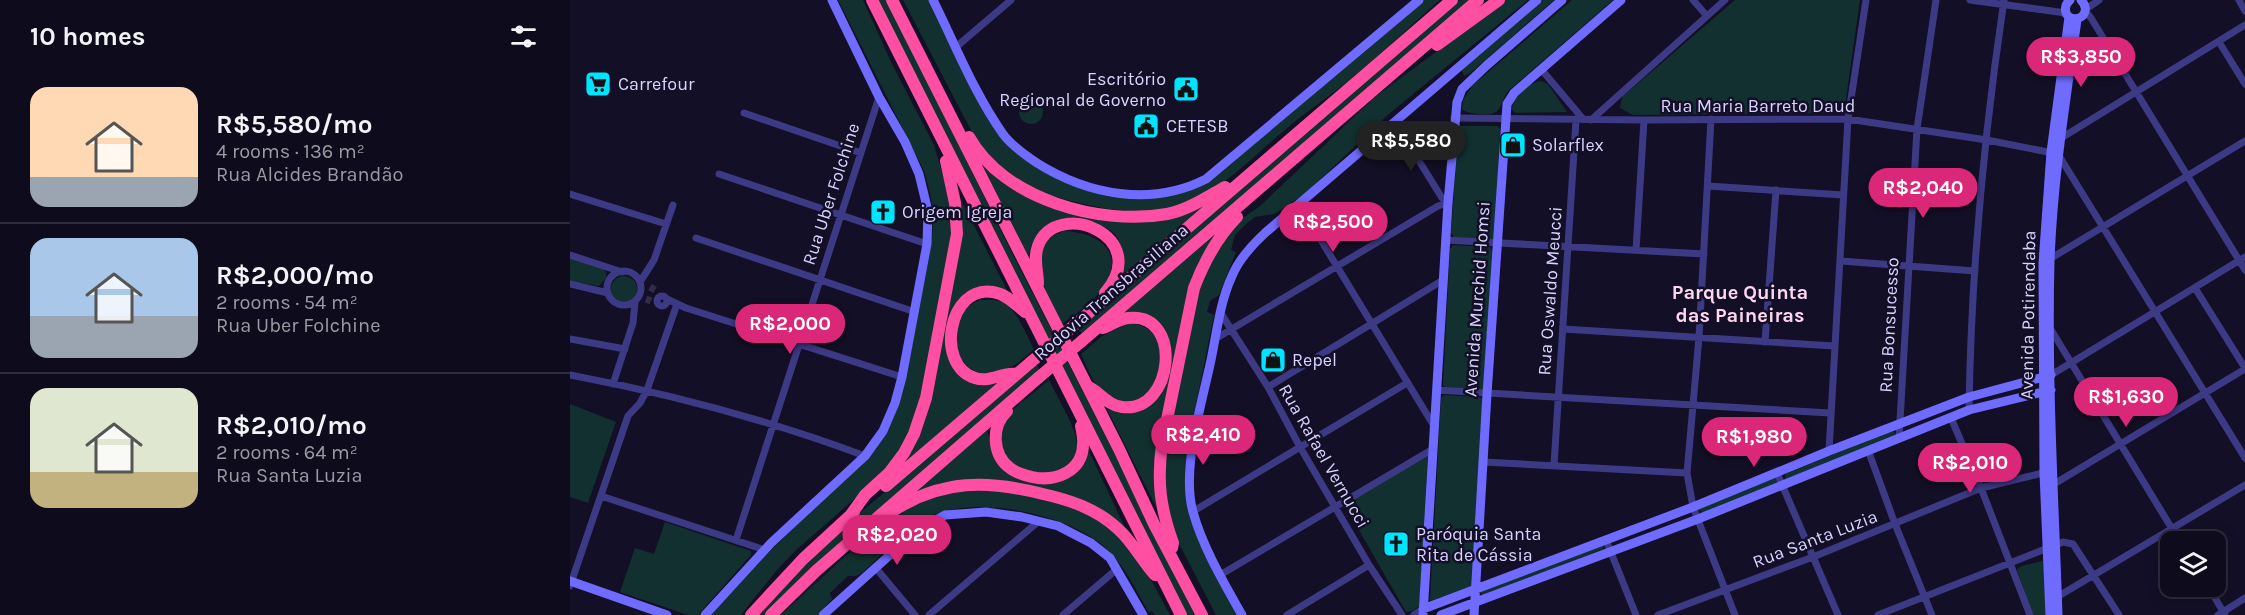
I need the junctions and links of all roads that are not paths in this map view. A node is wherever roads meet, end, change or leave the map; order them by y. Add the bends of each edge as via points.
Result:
1 (832, 0) edge
2 (872, 0) edge
3 (892, 0) edge
4 (933, 0) edge
5 (1011, 0) edge
6 (1419, 0) edge
7 (1444, 0) edge
8 (1452, 0) edge
9 (1478, 0) edge
10 (1499, 0) edge
11 (1537, 0) edge
12 (1562, 0) edge
13 (1621, 0) edge
14 (1693, 0) edge
15 (1725, 0) edge
16 (1866, 0) edge
17 (1936, 0) edge
18 (1970, 0) edge
19 (2239, 0) edge
20 (2004, 2) edge
21 (2079, 10) edge
22 (2245, 11) edge
23 (1707, 16) junction
24 (1422, 25) junction
25 (2245, 25) edge
26 (2219, 42) junction
27 (956, 47) junction
28 (1414, 55) junction
29 (1541, 69) junction
30 (1450, 75) junction
31 (2245, 84) edge
32 (1462, 89) junction
33 (2137, 93) junction
34 (879, 97) junction
35 (744, 113) dead end
36 (1454, 118) junction
37 (1504, 119) junction
38 (1711, 119) junction
39 (1848, 119) junction
40 (1583, 120) junction
41 (1644, 120) junction
42 (1395, 122) junction
43 (956, 125) junction
44 (1917, 129) junction
45 (1987, 140) junction
46 (2245, 141) edge
47 (2056, 147) junction
48 (945, 148) junction
49 (861, 153) junction
50 (1254, 170) junction
51 (719, 174) dead end
52 (2188, 176) junction
53 (1263, 186) junction
54 (1708, 186) junction
55 (1776, 190) junction
56 (570, 194) edge
57 (1843, 195) junction
58 (1448, 203) junction
59 (1299, 204) junction
60 (673, 205) dead end
61 (841, 214) junction
62 (666, 224) junction
63 (2104, 226) junction
64 (696, 238) dead end
65 (1445, 240) junction
66 (1497, 243) junction
67 (927, 244) junction
68 (1568, 245) junction
69 (1636, 250) junction
70 (1704, 254) junction
71 (570, 255) edge
72 (2242, 259) edge
73 (1841, 261) junction
74 (2047, 261) junction
75 (1336, 266) junction
76 (1907, 266) junction
77 (2245, 270) edge
78 (1975, 271) junction
79 (612, 272) junction
80 (645, 272) junction
81 (634, 275) junction
82 (819, 280) junction
83 (1443, 280) junction
84 (640, 283) junction
85 (570, 284) edge
86 (2195, 288) junction
87 (608, 290) junction
88 (1038, 291) junction
89 (642, 300) junction
90 (663, 302) junction
91 (1098, 304) junction
92 (627, 305) junction
93 (676, 305) junction
94 (634, 310) junction
95 (2156, 311) junction
96 (915, 312) junction
97 (1220, 312) junction
98 (1029, 315) junction
99 (1371, 323) junction
100 (2046, 328) junction
101 (1231, 329) junction
102 (1563, 329) junction
103 (1095, 330) junction
104 (1699, 337) junction
105 (570, 339) edge
106 (1215, 339) junction
107 (1765, 342) junction
108 (798, 345) junction
109 (1834, 346) junction
110 (625, 349) junction
111 (2072, 363) junction
112 (2245, 369) edge
113 (1018, 374) junction
114 (570, 375) edge
115 (902, 377) junction
116 (2047, 377) junction
117 (1407, 383) junction
118 (613, 384) junction
119 (1086, 385) junction
120 (1268, 387) junction
121 (647, 390) junction
122 (1436, 390) junction
123 (2047, 390) junction
124 (1991, 391) junction
125 (2206, 393) junction
126 (1487, 394) junction
127 (1558, 397) junction
128 (1969, 397) junction
129 (1009, 404) junction
130 (1994, 404) junction
131 (1694, 406) junction
132 (1969, 410) junction
133 (1830, 413) junction
134 (1080, 416) junction
135 (1951, 418) junction
136 (1899, 424) junction
137 (773, 425) junction
138 (1434, 426) junction
139 (1899, 438) junction
140 (2121, 444) junction
141 (1300, 447) junction
142 (1433, 449) junction
143 (1868, 450) junction
144 (1829, 451) junction
145 (865, 456) junction
146 (2245, 458) edge
147 (1484, 462) junction
148 (1554, 465) junction
149 (1687, 472) junction
150 (2048, 472) junction
151 (1777, 473) junction
152 (2245, 485) edge
153 (1782, 486) junction
154 (1981, 488) junction
155 (2049, 488) junction
156 (601, 496) junction
157 (1336, 507) junction
158 (1693, 507) junction
159 (1192, 512) junction
160 (850, 516) junction
161 (1698, 519) junction
162 (1040, 521) junction
163 (1895, 524) junction
164 (868, 525) junction
165 (2173, 530) junction
166 (736, 540) junction
167 (1606, 540) junction
168 (2051, 547) junction
169 (765, 550) junction
170 (1612, 552) junction
171 (1171, 555) junction
172 (1813, 557) junction
173 (2009, 562) junction
174 (1369, 565) junction
175 (875, 567) junction
176 (1117, 569) junction
177 (1220, 575) junction
178 (2095, 575) junction
179 (570, 583) edge
180 (1167, 587) junction
181 (1725, 589) junction
182 (1475, 590) junction
183 (1924, 597) junction
184 (2057, 597) junction
185 (2214, 597) edge
186 (2245, 598) edge
187 (1475, 603) junction
188 (1423, 612) edge
189 (2222, 614) edge
190 (668, 615) edge
191 (705, 615) edge
192 (751, 615) edge
193 (771, 615) edge
194 (824, 615) edge
195 (915, 615) edge
196 (929, 615) edge
197 (1063, 615) edge
198 (1143, 615) edge
199 (1181, 615) edge
200 (1202, 615) edge
201 (1242, 615) edge
202 (1287, 615) edge
203 (1402, 615) edge
204 (1414, 615) edge
205 (1441, 615) edge
206 (1474, 615) edge
207 (1636, 615) edge
208 (1658, 615) edge
209 (1735, 615) edge
210 (1838, 615) edge
211 (1878, 615) edge
212 (1932, 615) edge
213 (2030, 615) edge
214 (2050, 615) edge
215 (2058, 615) edge
216 (2119, 615) edge

1 - 34 main road
2 - 48 highway
3 - 43 highway
4 - 27 main road
5 - 27 street
6 - 27 main road via 1206,179 1170,193 1106,192 1080,185 1026,155 1004,136
7 - 24 highway
8 - 24 highway, Rodovia Transbrasiliana
9 - 28 highway, Rodovia Transbrasiliana
10 - 28 highway via 1425,52
11 - 30 main road
12 - 32 main road
13 - 29 main road, Avenida Murchid Homsi
14 - 23 street
15 - 23 street
16 - 39 street
17 - 44 street, Rua Bonsucesso
18 - 20 street
19 - 22 street
20 - 21 street
20 - 45 street
21 - 33 street
21 - 47 main road, Avenida Potirendaba
23 - 40 street
24 - 50 highway, Rodovia Transbrasiliana
25 - 26 street
26 - 31 street
26 - 33 street
28 - 53 highway, Rodovia Transbrasiliana
29 - 37 main road, Avenida Murchid Homsi via 1514,93
29 - 40 street
30 - 32 main road via 1461,82
30 - 42 main road
32 - 36 main road, Avenida Murchid Homsi
33 - 47 street
33 - 52 street
34 - 49 street, Rua Uber Folchine
34 - 67 main road via 919,174 928,211
35 - 49 street
36 - 37 street, Rua Maria Barreto Daud
36 - 58 main road, Avenida Murchid Homsi
37 - 40 street, Rua Maria Barreto Daud
37 - 66 main road, Avenida Murchid Homsi
38 - 39 street, Rua Maria Barreto Daud
38 - 41 street, Rua Maria Barreto Daud
38 - 54 street
39 - 44 street, Rua Maria Barreto Daud
39 - 57 street
40 - 41 street, Rua Maria Barreto Daud
40 - 68 street, Rua Oswaldo Meucci
41 - 69 street
42 - 58 street
42 - 59 main road
43 - 50 highway via 966,131 986,160 1013,183 1046,200 1102,214 1126,217 1169,213 1191,206
43 - 88 highway
44 - 45 street, Rua Maria Barreto Daud
44 - 76 street, Rua Bonsucesso
45 - 47 street, Rua Maria Barreto Daud
45 - 78 street
46 - 52 street
47 - 63 street
47 - 74 main road, Avenida Potirendaba
48 - 98 highway
48 - 160 highway via 957,234 921,417 904,453
49 - 61 street, Rua Uber Folchine
50 - 91 highway, Rodovia Transbrasiliana
51 - 61 street
52 - 63 street
52 - 72 street
53 - 103 highway, Rodovia Transbrasiliana
53 - 171 highway via 1215,245 1203,266 1189,308 1159,462 1160,498 1173,543
54 - 55 street
54 - 70 street
55 - 57 street
55 - 107 street
56 - 62 street
57 - 73 street
58 - 65 main road, Avenida Murchid Homsi
58 - 75 street
59 - 75 street
59 - 97 main road via 1251,246 1233,274
60 - 62 street
61 - 67 street
61 - 82 street, Rua Uber Folchine
62 - 80 street via 654,260
63 - 74 street
63 - 95 street
64 - 82 street
65 - 66 street
65 - 83 main road, Avenida Murchid Homsi
66 - 68 street
66 - 126 main road, Avenida Murchid Homsi
67 - 96 main road
68 - 69 street
68 - 102 street, Rua Oswaldo Meucci
69 - 70 street
70 - 104 street
71 - 79 street
72 - 77 street
72 - 86 street
73 - 76 street
73 - 109 street
74 - 100 main road, Avenida Potirendaba
75 - 99 street
75 - 101 street
76 - 78 street
76 - 136 street, Rua Bonsucesso
78 - 128 street
79 - 81 street
79 - 87 street
80 - 81 street
80 - 84 street
81 - 84 street
82 - 96 street
82 - 108 street, Rua Uber Folchine
83 - 99 street
83 - 122 main road, Avenida Murchid Homsi
84 - 89 street
84 - 90 street via 653,288
85 - 87 street
86 - 95 street
86 - 112 street
87 - 92 street via 615,303
88 - 91 highway via 1038,246 1056,226 1074,224 1102,232 1115,246 1116,276
88 - 119 highway
89 - 90 street
89 - 92 street
89 - 94 street
90 - 93 street
91 - 113 highway, Rodovia Transbrasiliana, bridge
92 - 94 street
93 - 108 street
93 - 121 street
94 - 110 street
95 - 111 street
95 - 125 street
96 - 115 main road
97 - 101 street, Rua Rafael Vernucci
97 - 106 main road
98 - 113 highway via 1005,296 982,292 958,310 952,334 953,357 965,373 988,380
98 - 134 highway
99 - 117 street
99 - 120 street
100 - 111 street
100 - 116 main road, Avenida Potirendaba
101 - 106 street
101 - 120 street, Rua Rafael Vernucci
102 - 104 street
102 - 127 street, Rua Oswaldo Meucci
103 - 119 highway via 1129,318 1140,319 1159,331 1167,352 1159,389 1133,407 1113,405
103 - 129 highway, Rodovia Transbrasiliana, bridge
104 - 107 street
104 - 131 street
105 - 110 street
106 - 159 main road via 1190,464
107 - 109 street
108 - 115 street
108 - 137 street, Rua Uber Folchine
109 - 133 street
110 - 118 street
111 - 116 street
111 - 140 street
112 - 125 street
113 - 160 highway, Rodovia Transbrasiliana
114 - 118 street
115 - 145 main road via 883,431
116 - 123 main road, Avenida Potirendaba
116 - 124 main road
117 - 138 street
117 - 141 street
118 - 121 street
119 - 171 highway
120 - 141 street, Rua Rafael Vernucci
121 - 137 street
121 - 156 street via 628,416
122 - 126 street
122 - 138 main road, Avenida Murchid Homsi
123 - 130 main road
123 - 150 main road, Avenida Potirendaba
124 - 128 main road
124 - 130 main road
125 - 140 street
125 - 146 street
126 - 127 street
126 - 147 main road, Avenida Murchid Homsi
127 - 131 street
127 - 148 street, Rua Oswaldo Meucci
128 - 132 street
128 - 136 main road
129 - 134 highway via 997,426 997,450 1010,468 1036,478 1059,477 1076,465 1083,445
129 - 164 highway, Rodovia Transbrasiliana
130 - 132 main road
131 - 133 street
131 - 149 street
132 - 135 main road
133 - 144 street
134 - 180 highway
135 - 139 main road
135 - 154 street
136 - 139 street, Rua Bonsucesso
136 - 144 main road
137 - 145 street
137 - 166 street, Rua Uber Folchine
138 - 142 main road, Avenida Murchid Homsi
139 - 143 main road
140 - 155 street
140 - 165 street
141 - 157 street, Rua Rafael Vernucci
141 - 159 street
142 - 157 street
142 - 188 main road, Avenida Murchid Homsi
143 - 153 main road
143 - 163 street
144 - 151 main road
145 - 169 main road
147 - 148 street
147 - 182 main road, Avenida Murchid Homsi
148 - 149 street
149 - 158 street
150 - 154 street, Rua Santa Luzia
150 - 155 main road, Avenida Potirendaba
151 - 153 street
151 - 158 main road
152 - 165 street
153 - 161 main road
153 - 172 street
154 - 163 street, Rua Santa Luzia
154 - 173 street
155 - 168 main road, Avenida Potirendaba
156 - 166 street
156 - 179 street
157 - 174 street, Rua Rafael Vernucci
157 - 177 street
158 - 161 street
158 - 167 main road
159 - 177 main road
160 - 192 highway, Rodovia Transbrasiliana
161 - 170 main road
161 - 181 street
162 - 175 main road via 1003,513 945,515
162 - 176 main road via 1091,543
162 - 196 street
163 - 172 street, Rua Santa Luzia
163 - 183 street
164 - 180 highway via 937,489 979,483 1034,492 1082,506 1101,516 1124,536
164 - 193 highway, Rodovia Transbrasiliana
165 - 178 street
166 - 169 street
167 - 170 street
167 - 182 main road
168 - 173 street
168 - 178 street via 2063,542 2073,544
168 - 184 main road, Avenida Potirendaba
168 - 214 main road, Avenida Potirendaba
169 - 191 main road
170 - 187 main road
170 - 207 street
171 - 200 highway
172 - 181 street, Rua Santa Luzia
172 - 210 street
173 - 183 street
173 - 213 street
174 - 202 street
174 - 203 street, Rua Rafael Vernucci
175 - 194 main road
175 - 195 street
176 - 197 street
176 - 198 main road
177 - 201 main road
178 - 184 street
178 - 216 street
179 - 190 main road
180 - 199 highway
181 - 208 street, Rua Santa Luzia
181 - 209 street
182 - 187 main road, Avenida Murchid Homsi
182 - 188 main road
183 - 211 street
183 - 212 street
184 - 215 main road, Avenida Potirendaba
185 - 189 street
186 - 189 street
187 - 205 main road
187 - 206 main road, Avenida Murchid Homsi
188 - 204 street

